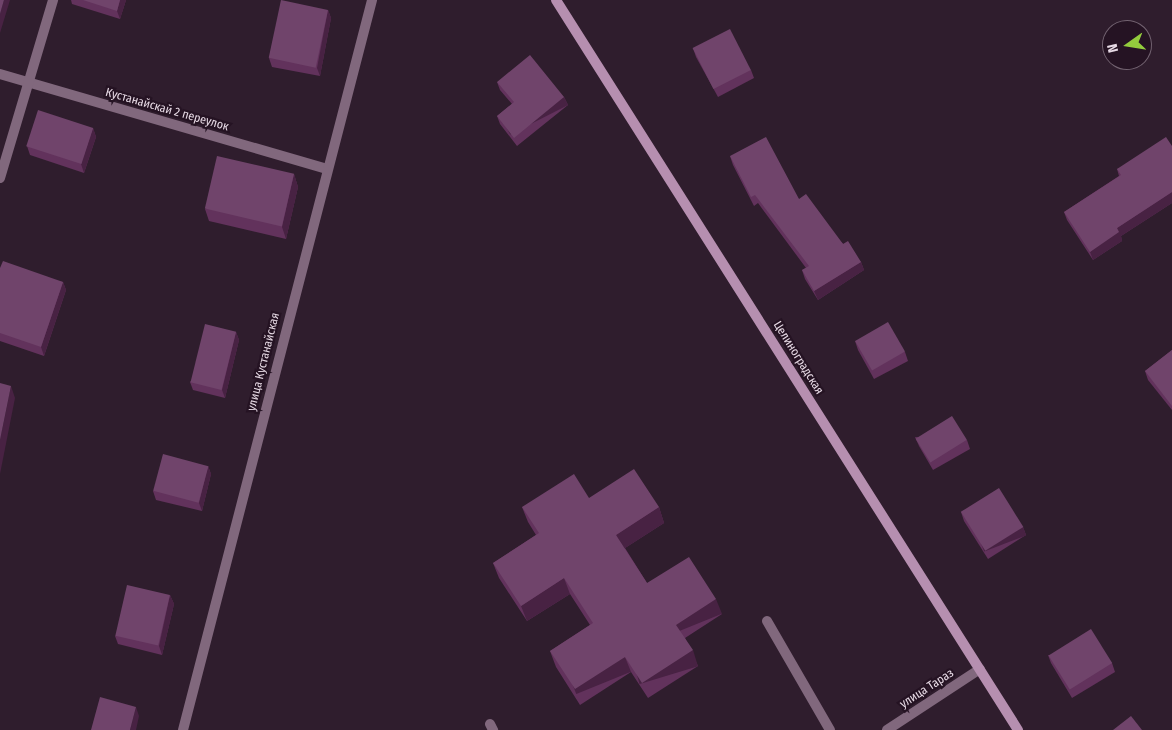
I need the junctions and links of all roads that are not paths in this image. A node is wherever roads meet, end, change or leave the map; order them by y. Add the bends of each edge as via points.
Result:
1 (53, 0) edge
2 (372, 0) edge
3 (556, 0) edge
4 (0, 74) edge
5 (29, 83) junction
6 (327, 169) junction
7 (0, 178) edge
8 (767, 621) dead end
9 (980, 670) junction
10 (182, 730) edge
11 (830, 730) edge
12 (887, 730) edge
13 (1018, 730) edge

1 - 5 street
2 - 6 street, улица Кустанайская
3 - 9 street, Целиноградская
4 - 5 street, Кустанайскай 2 переулок
5 - 6 street, Кустанайскай 2 переулок
5 - 7 street
6 - 10 street, улица Кустанайская
8 - 11 street
9 - 12 street, улица Тараз
9 - 13 street, Целиноградская

